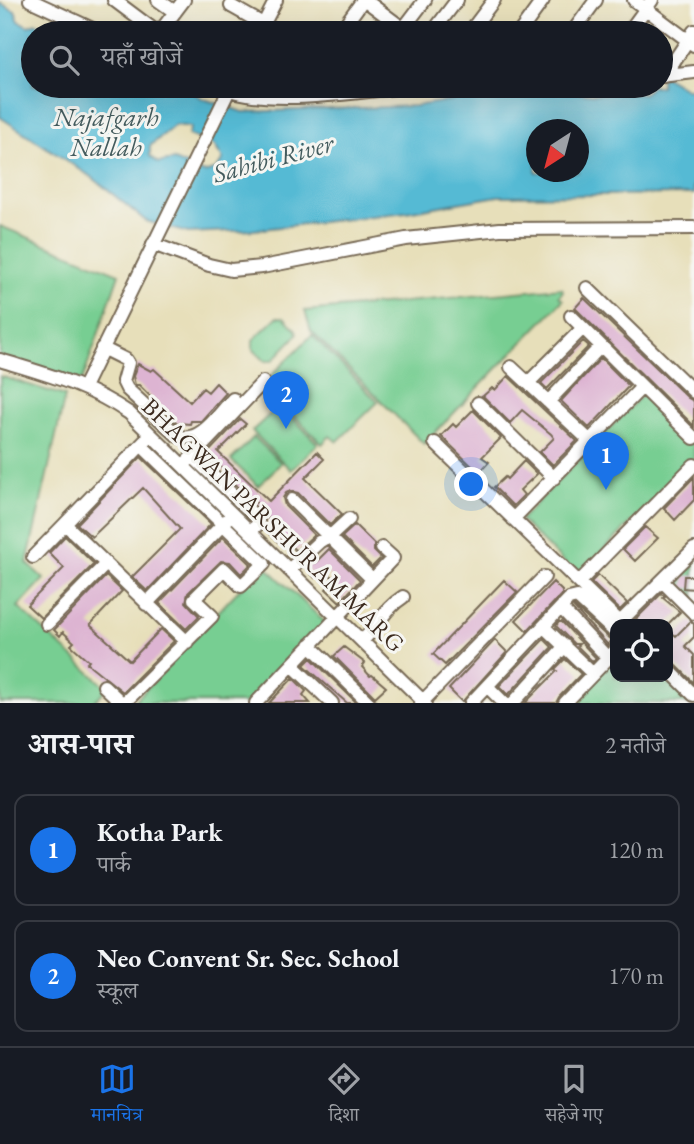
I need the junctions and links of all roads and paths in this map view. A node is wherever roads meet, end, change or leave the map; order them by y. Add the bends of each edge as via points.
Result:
1 (114, 0) edge
2 (158, 0) edge
3 (184, 0) edge
4 (364, 0) edge
5 (425, 0) edge
6 (457, 0) edge
7 (494, 0) edge
8 (543, 0) edge
9 (596, 0) edge
10 (634, 0) edge
11 (36, 1) edge
12 (274, 1) edge
13 (649, 4) edge
14 (231, 6) dead end
15 (175, 12) junction
16 (76, 21) edge
17 (142, 21) edge
18 (168, 21) edge
19 (251, 21) edge
20 (265, 21) edge
21 (348, 21) edge
22 (390, 21) edge
23 (411, 21) edge
24 (441, 21) edge
25 (477, 21) edge
26 (528, 21) edge
27 (581, 21) edge
28 (637, 21) edge
29 (670, 21) edge
30 (673, 24) edge
31 (692, 39) edge
32 (673, 63) edge
33 (694, 72) edge
34 (673, 75) edge
35 (222, 98) edge
36 (694, 228) edge
37 (156, 239) junction
38 (587, 288) dead end
39 (571, 316) dead end
40 (583, 328) junction
41 (601, 346) junction
42 (102, 348) junction
43 (0, 360) edge
44 (511, 367) dead end
45 (263, 382) dead end
46 (528, 383) junction
47 (84, 387) junction
48 (642, 387) junction
49 (694, 392) edge
50 (233, 399) dead end
51 (548, 402) junction
52 (478, 403) dead end
53 (151, 435) junction
54 (694, 438) edge
55 (184, 439) junction
56 (590, 441) junction
57 (435, 443) dead end
58 (141, 445) junction
59 (171, 454) junction
60 (192, 456) junction
61 (694, 465) edge
62 (183, 466) junction
63 (554, 478) junction
64 (292, 500) dead end
65 (232, 514) junction
66 (349, 519) dead end
67 (513, 519) junction
68 (65, 524) junction
69 (222, 525) junction
70 (250, 532) junction
71 (328, 536) junction
72 (383, 548) dead end
73 (694, 549) edge
74 (33, 557) dead end
75 (269, 559) junction
76 (106, 564) junction
77 (289, 570) junction
78 (369, 576) dead end
79 (544, 577) dead end
80 (662, 581) junction
81 (579, 582) junction
82 (403, 597) dead end
83 (146, 604) junction
84 (561, 608) junction
85 (694, 613) edge
86 (337, 617) junction
87 (613, 619) edge
88 (626, 619) edge
89 (610, 620) edge
90 (47, 624) dead end
91 (544, 626) junction
92 (362, 641) junction
93 (187, 642) junction
94 (310, 645) junction
95 (565, 646) junction
96 (610, 652) edge
97 (610, 656) edge
98 (292, 665) junction
99 (593, 674) junction
100 (673, 674) edge
101 (487, 686) junction
102 (104, 687) dead end
103 (694, 695) edge
104 (423, 702) edge
105 (472, 702) edge
106 (123, 703) edge
107 (256, 703) edge
108 (332, 703) edge
109 (369, 703) edge
110 (504, 703) edge
111 (513, 703) edge
112 (565, 703) edge

1 - 17 street
2 - 15 street
3 - 15 street
4 - 21 street
4 - 22 street
5 - 23 street
6 - 24 street
7 - 25 street
8 - 26 street
9 - 27 street
10 - 13 street
11 - 16 street
12 - 20 street
13 - 28 street
13 - 29 street
14 - 19 street
15 - 18 street
30 - 31 street
31 - 32 street
33 - 34 street
35 - 37 street
36 - 37 street via 500,229 406,239 231,270 209,265
37 - 42 street
38 - 49 street
39 - 40 street
40 - 41 street
40 - 46 street
41 - 48 street
41 - 51 street
42 - 47 street
42 - 55 street via 126,360 123,381 127,389
43 - 47 street, BHAGWAN PARSHURAM MARG
44 - 46 street
45 - 60 street
46 - 51 street
47 - 53 street, BHAGWAN PARSHURAM MARG via 129,413
48 - 54 street
48 - 56 street
50 - 55 street via 197,436
51 - 56 street
52 - 63 street
53 - 58 street
53 - 59 street, BHAGWAN PARSHURAM MARG
55 - 59 street
56 - 63 street
57 - 67 street
58 - 68 street
58 - 69 street
59 - 62 street, BHAGWAN PARSHURAM MARG
60 - 62 street
60 - 70 street via 258,519
61 - 81 street
62 - 65 street, BHAGWAN PARSHURAM MARG
63 - 67 street
64 - 71 street
65 - 69 street
65 - 70 street, BHAGWAN PARSHURAM MARG
66 - 71 street
67 - 81 street
68 - 74 street
68 - 76 street
69 - 75 street
69 - 83 street
70 - 75 street, BHAGWAN PARSHURAM MARG
71 - 77 street
71 - 78 street
72 - 86 street via 393,558
73 - 80 street
75 - 77 street, BHAGWAN PARSHURAM MARG
75 - 93 street via 241,586 224,569 194,598 212,616
76 - 83 street
76 - 90 street
77 - 86 street, BHAGWAN PARSHURAM MARG
79 - 104 street
80 - 85 street
80 - 88 street
81 - 87 street
82 - 92 street via 388,607
83 - 93 street
84 - 89 street via 569,598 577,597
84 - 91 street
84 - 96 street
86 - 92 street, BHAGWAN PARSHURAM MARG
86 - 94 street
91 - 95 street
91 - 101 street
92 - 104 street, BHAGWAN PARSHURAM MARG
93 - 106 street
94 - 98 street
94 - 109 street
95 - 99 street
95 - 111 street
97 - 99 street
98 - 107 street
98 - 108 street
99 - 112 street
100 - 103 street
101 - 105 street
101 - 110 street
102 - 106 street

